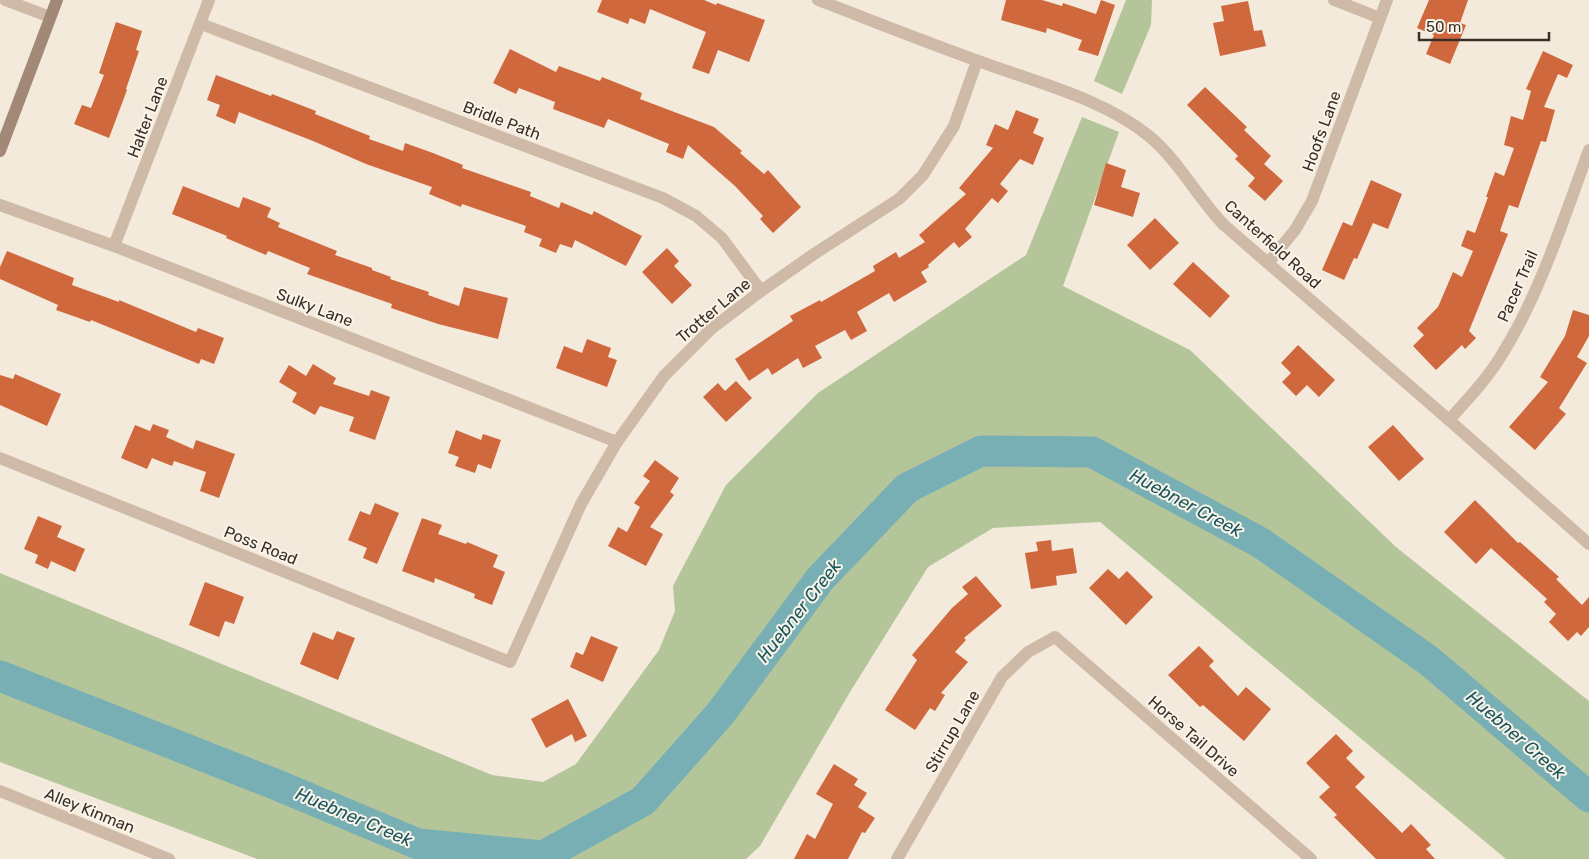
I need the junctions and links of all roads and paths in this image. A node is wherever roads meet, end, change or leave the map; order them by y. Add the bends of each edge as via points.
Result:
1 (5, 0) edge
2 (57, 0) edge
3 (209, 0) edge
4 (818, 0) edge
5 (1334, 0) edge
6 (1387, 0) edge
7 (50, 17) junction
8 (1380, 18) junction
9 (201, 24) junction
10 (976, 60) junction
11 (1589, 150) edge
12 (0, 151) edge
13 (0, 205) edge
14 (114, 246) junction
15 (1268, 263) junction
16 (761, 291) junction
17 (1449, 420) junction
18 (617, 442) junction
19 (0, 458) edge
20 (1589, 544) edge
21 (1055, 637) joint
22 (510, 662) joint
23 (0, 791) edge
24 (169, 859) edge
25 (897, 859) edge
26 (1311, 859) edge

1 - 7 street
2 - 7 main road
3 - 9 street, Halter Lane
4 - 10 street, Canterfield Road
5 - 8 street
6 - 8 street, Hoofs Lane
7 - 12 main road
8 - 15 street, Hoofs Lane via 1312,201 1295,230
9 - 14 street, Halter Lane
9 - 16 street, Bridle Path via 663,198 696,216 722,238
10 - 15 street, Canterfield Road via 1094,102 1132,123 1166,152 1224,226
10 - 16 street, Trotter Lane via 954,126 923,175 899,200
11 - 17 street, Pacer Trail via 1524,316 1480,386
13 - 14 street, Sulky Lane
14 - 18 street, Sulky Lane
15 - 17 street, Canterfield Road
16 - 18 street, Trotter Lane via 711,329 664,376
17 - 20 street, Canterfield Road
18 - 22 street, Trotter Lane via 581,504
19 - 22 street, Poss Road
21 - 25 street, Stirrup Lane via 1028,652 1002,677
21 - 26 street, Horse Tail Drive
23 - 24 street, Alley Kinman

